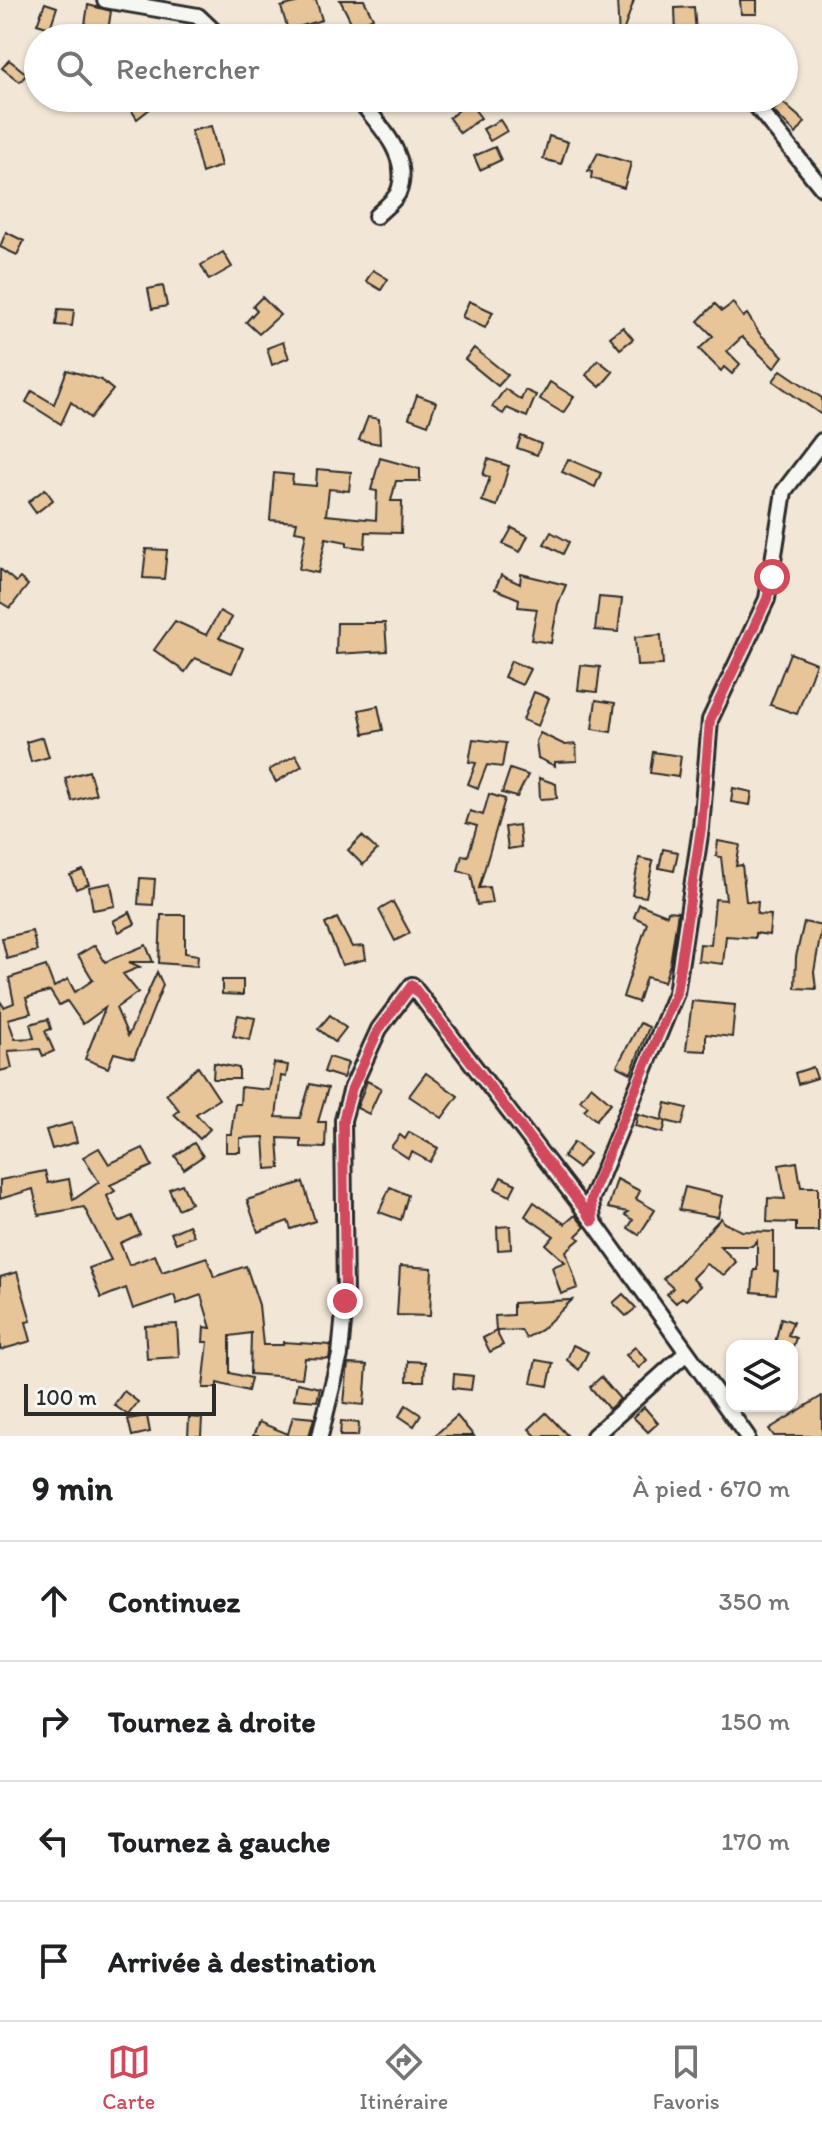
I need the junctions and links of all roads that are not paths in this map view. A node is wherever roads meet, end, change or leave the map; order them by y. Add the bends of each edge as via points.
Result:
1 (105, 0) edge
2 (206, 24) edge
3 (368, 112) edge
4 (761, 112) edge
5 (822, 188) edge
6 (376, 216) dead end
7 (822, 441) edge
8 (593, 1221) junction
9 (685, 1354) junction
10 (320, 1436) edge
11 (594, 1436) edge
12 (747, 1436) edge

1 - 2 street via 198,16
3 - 6 street via 391,140 402,171 398,194
4 - 5 street
7 - 8 street via 784,491 767,599 710,720 701,828 676,993 597,1181 591,1200
8 - 9 street
8 - 10 street via 412,985 379,1029 343,1120 345,1301 340,1355
9 - 11 street
9 - 12 street

